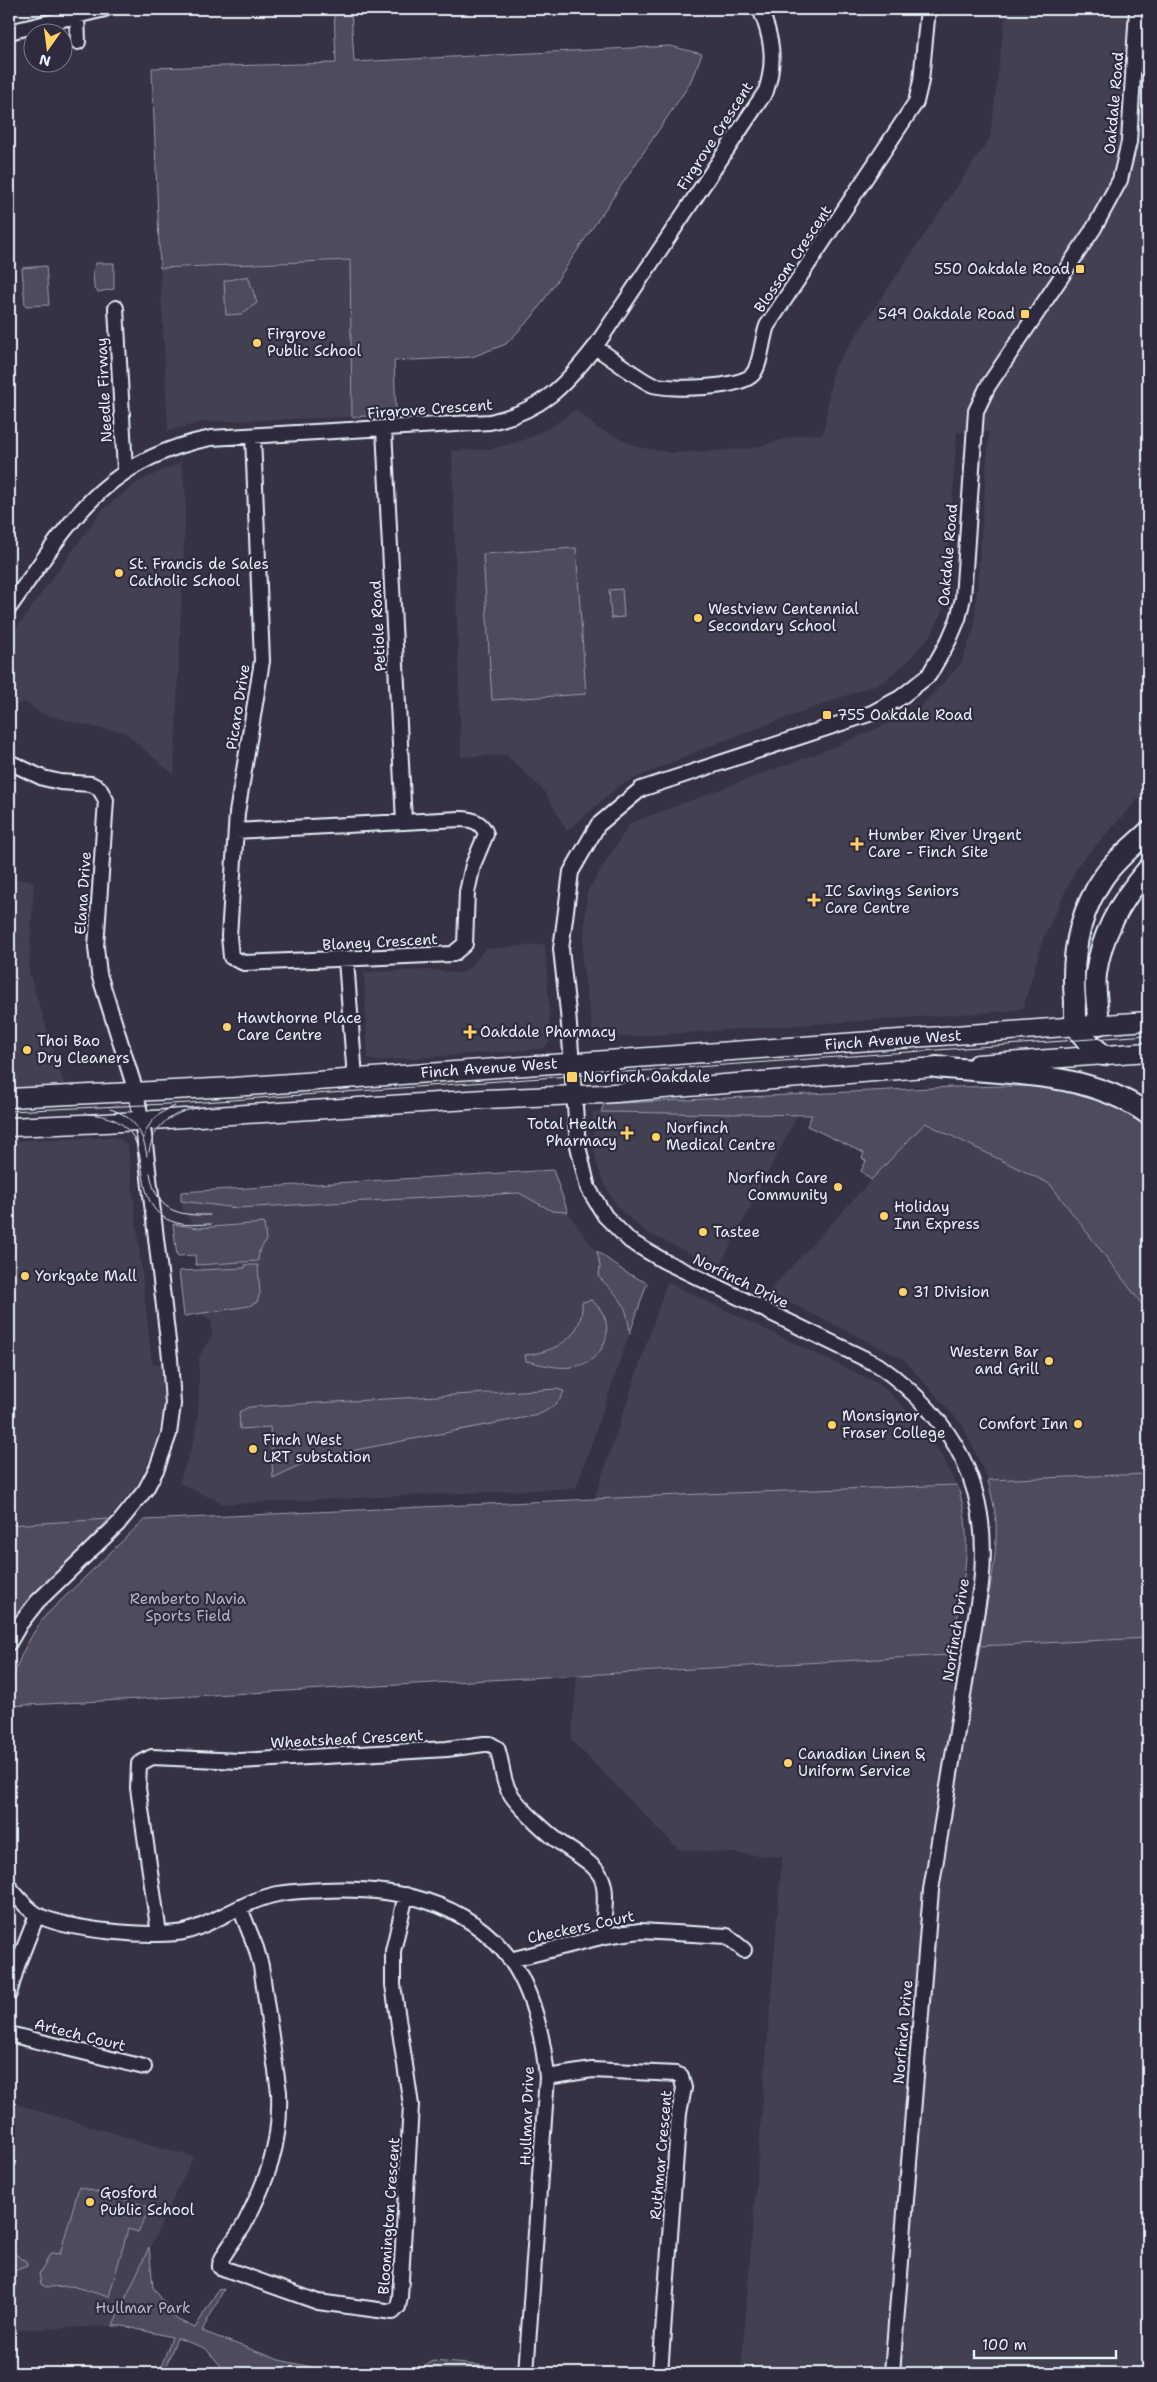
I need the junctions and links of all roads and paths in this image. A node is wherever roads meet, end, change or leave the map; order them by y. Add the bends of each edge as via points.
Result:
1 (105, 9) edge
2 (760, 9) edge
3 (928, 9) edge
4 (1137, 9) edge
5 (76, 15) junction
6 (9, 32) edge
7 (78, 42) dead end
8 (116, 308) dead end
9 (595, 347) junction
10 (384, 429) junction
11 (253, 436) junction
12 (125, 470) junction
13 (9, 608) edge
14 (9, 762) edge
15 (404, 822) junction
16 (236, 832) junction
17 (1148, 832) edge
18 (1148, 869) edge
19 (346, 960) junction
20 (1148, 1021) edge
21 (1099, 1024) junction
22 (1076, 1025) junction
23 (1148, 1052) edge
24 (1103, 1055) junction
25 (572, 1063) junction
26 (936, 1067) junction
27 (355, 1078) junction
28 (136, 1092) junction
29 (573, 1094) junction
30 (9, 1098) edge
31 (1148, 1114) edge
32 (142, 1120) junction
33 (9, 1126) edge
34 (9, 1643) edge
35 (9, 1887) edge
36 (406, 1895) junction
37 (240, 1908) junction
38 (37, 1915) junction
39 (158, 1934) junction
40 (605, 1936) junction
41 (744, 1950) dead end
42 (510, 1960) junction
43 (9, 1994) edge
44 (9, 2034) edge
45 (144, 2067) dead end
46 (547, 2077) junction
47 (526, 2373) edge
48 (660, 2373) edge
49 (892, 2373) edge

1 - 5 street
2 - 9 street, Firgrove Crescent via 773,48 766,91
3 - 9 street, Blossom Crescent via 922,81 916,102 767,326 753,374 746,380 724,385 671,388 653,385
4 - 25 street, Oakdale Road via 1129,142 1120,180 1094,228 988,386 976,411 963,598 949,640 929,675 900,698 872,713 640,789 598,825 571,872 561,949
5 - 6 street
5 - 7 street
8 - 12 street, Needle Firway
9 - 10 street, Firgrove Crescent via 562,387 516,416 490,422
10 - 11 street, Firgrove Crescent
10 - 15 street, Petiole Road
11 - 12 street, Firgrove Crescent via 211,438 181,445
11 - 16 street, Picaro Drive via 262,661
12 - 13 street, Firgrove Crescent via 82,507
14 - 28 street, Elana Drive via 43,778 91,784 99,788 106,800 96,947 99,974
15 - 16 street, Blaney Crescent
15 - 19 street, Blaney Crescent via 469,819 484,827 486,834 473,865 468,892 465,944 453,954
16 - 19 street, Blaney Crescent via 229,936 231,957 244,964
17 - 22 highway via 1115,862 1103,878 1081,925 1072,974
18 - 21 highway via 1115,914 1102,945 1096,975
19 - 27 street
20 - 21 main road, Finch Avenue West
21 - 22 main road, Finch Avenue West
22 - 24 highway via 1084,1039
22 - 25 main road, Finch Avenue West
23 - 24 main road, Finch Avenue West
24 - 26 main road, Finch Avenue West
25 - 27 main road, Finch Avenue West
25 - 29 street, Oakdale Road
26 - 29 main road, Finch Avenue West
26 - 31 highway via 1072,1081 1133,1103
27 - 28 main road, Finch Avenue West
28 - 30 main road, Finch Avenue West
28 - 32 street, Elana Drive
29 - 32 main road, Finch Avenue West
29 - 49 street, Norfinch Drive via 581,1165 588,1188 606,1216 630,1241 664,1261 871,1362 896,1378 940,1420 956,1444 967,1467 982,1518 980,1585 931,1890
32 - 33 main road, Finch Avenue West
32 - 34 street, Elana Drive via 172,1373 173,1404 169,1434 158,1468 135,1505 37,1602
35 - 38 street
36 - 37 street, Hullmar Drive via 362,1889 296,1891 255,1900
36 - 37 street, Bloomington Crescent via 393,1951 393,1972 412,2122 400,2298 393,2312 318,2302 220,2267 221,2258 238,2238 268,2176 280,2111 261,1966
36 - 42 street, Hullmar Drive via 461,1916 490,1938
37 - 39 street, Hullmar Drive via 185,1932
38 - 39 street, Hullmar Drive via 83,1927
38 - 43 street via 16,1966
39 - 40 street, Wheatsheaf Crescent via 138,1788 139,1764 145,1759 240,1761 490,1744 497,1748 506,1787 512,1797 560,1843 597,1870 604,1892
40 - 41 street, Checkers Court via 658,1930 728,1936
40 - 42 street, Checkers Court
42 - 46 street, Hullmar Drive via 536,2014
44 - 45 street, Artech Court
46 - 47 street, Hullmar Drive
46 - 48 street, Ruthmar Crescent via 592,2070 622,2071 676,2074 684,2082

